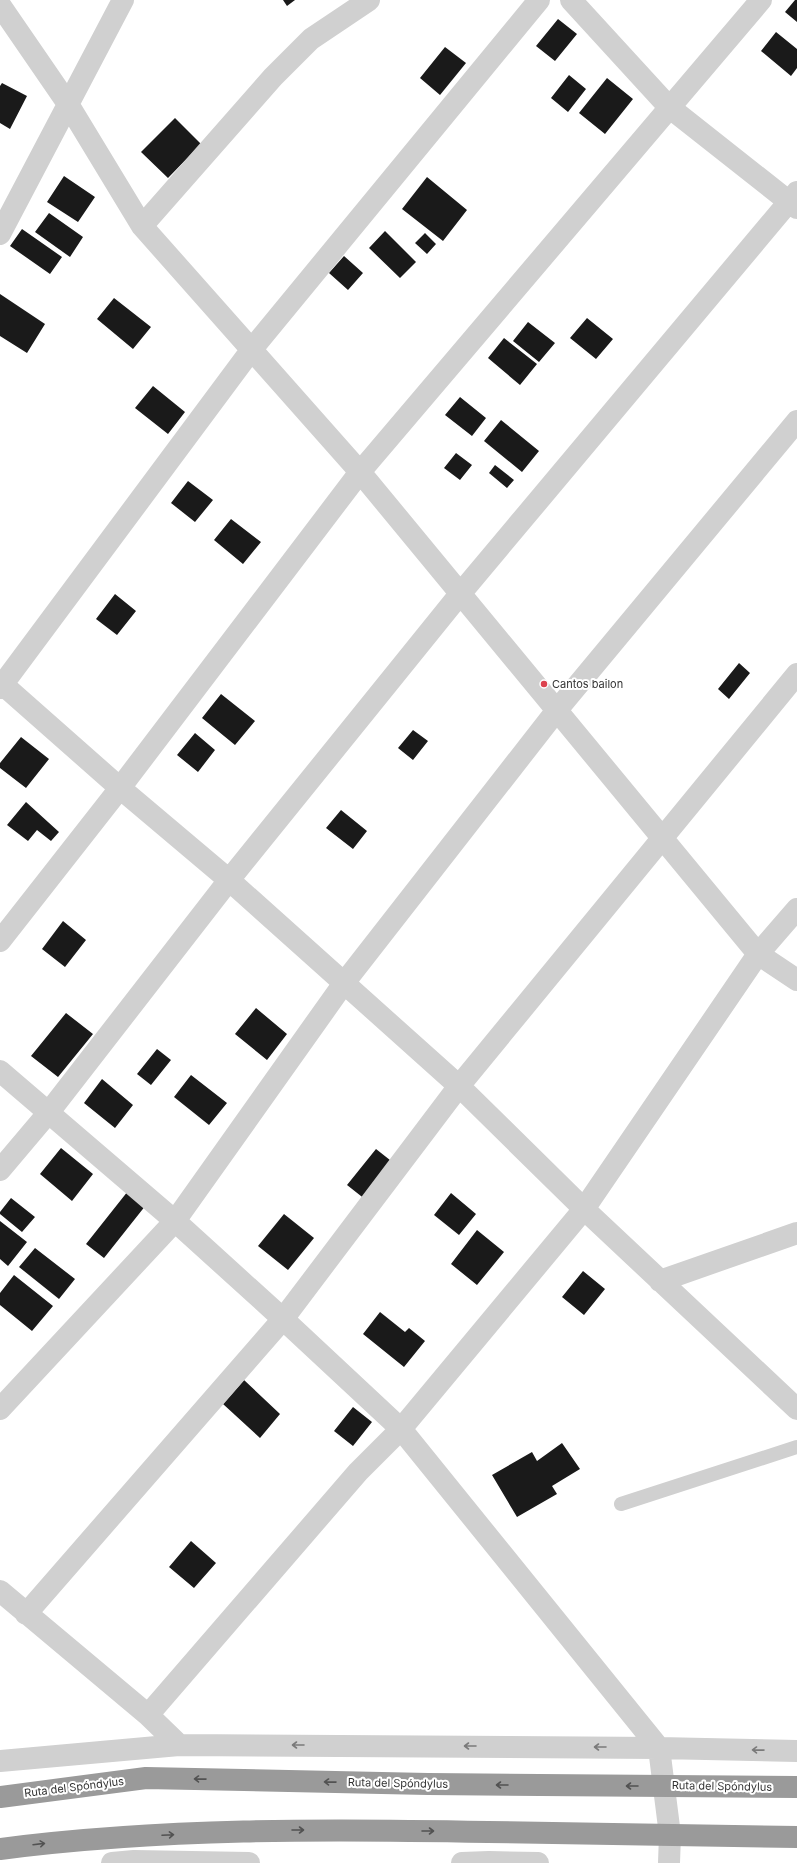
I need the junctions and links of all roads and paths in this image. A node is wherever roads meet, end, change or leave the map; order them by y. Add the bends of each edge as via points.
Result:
1 (123, 0) edge
2 (369, 0) edge
3 (539, 0) edge
4 (571, 0) edge
5 (761, 0) edge
6 (0, 5) edge
7 (68, 104) junction
8 (669, 107) junction
9 (794, 200) edge
10 (142, 226) junction
11 (0, 234) edge
12 (252, 350) junction
13 (797, 421) edge
14 (360, 472) junction
15 (460, 594) junction
16 (797, 674) edge
17 (1, 685) edge
18 (557, 710) junction
19 (120, 788) junction
20 (662, 839) junction
21 (229, 880) junction
22 (797, 909) edge
23 (0, 941) edge
24 (758, 954) junction
25 (797, 980) edge
26 (344, 983) junction
27 (0, 1071) edge
28 (459, 1086) junction
29 (49, 1112) junction
30 (0, 1170) edge
31 (584, 1209) junction
32 (175, 1221) junction
33 (797, 1233) edge
34 (660, 1282) junction
35 (283, 1318) junction
36 (0, 1409) edge
37 (797, 1409) edge
38 (401, 1429) junction
39 (797, 1447) edge
40 (621, 1504) dead end
41 (0, 1591) edge
42 (26, 1614) junction
43 (148, 1715) junction
44 (179, 1745) junction
45 (659, 1748) junction
46 (797, 1751) edge
47 (0, 1761) edge
48 (664, 1786) junction
49 (797, 1787) edge
50 (0, 1797) edge
51 (670, 1835) junction
52 (797, 1837) edge
53 (0, 1849) edge
54 (112, 1863) edge
55 (249, 1863) edge
56 (462, 1863) edge
57 (538, 1863) edge
58 (669, 1863) edge

1 - 7 street
2 - 10 street via 310,39 273,77
3 - 12 street
4 - 8 street
5 - 8 street
6 - 7 street
7 - 10 street
7 - 11 street
8 - 9 street
8 - 14 street
9 - 15 street
10 - 12 street
12 - 14 street
12 - 17 street
13 - 18 street
14 - 15 street
14 - 19 street
15 - 18 street
15 - 21 street
16 - 20 street
17 - 19 street
18 - 20 street
18 - 26 street
19 - 21 street
19 - 23 street
20 - 24 street
20 - 28 street
21 - 26 street
21 - 29 street
22 - 24 street
24 - 25 street
24 - 31 street
26 - 28 street
26 - 32 street
27 - 29 street
28 - 31 street
28 - 35 street
29 - 30 street
29 - 32 street
31 - 34 street
31 - 38 street
32 - 35 street
32 - 36 street
33 - 34 street
34 - 37 street
35 - 38 street
35 - 42 street
38 - 43 street via 358,1472
38 - 45 street
39 - 40 lane
41 - 42 street
42 - 43 street
43 - 44 street
45 -> 44 street
44 - 47 street
46 -> 45 street
45 - 48 street
48 - 49 highway, Ruta del Spóndylus
48 -> 50 highway, Ruta del Spóndylus via 146,1778
48 - 51 street
51 - 52 highway
53 -> 51 highway via 69,1840 244,1830
51 - 58 street
54 - 55 street
56 - 57 street

